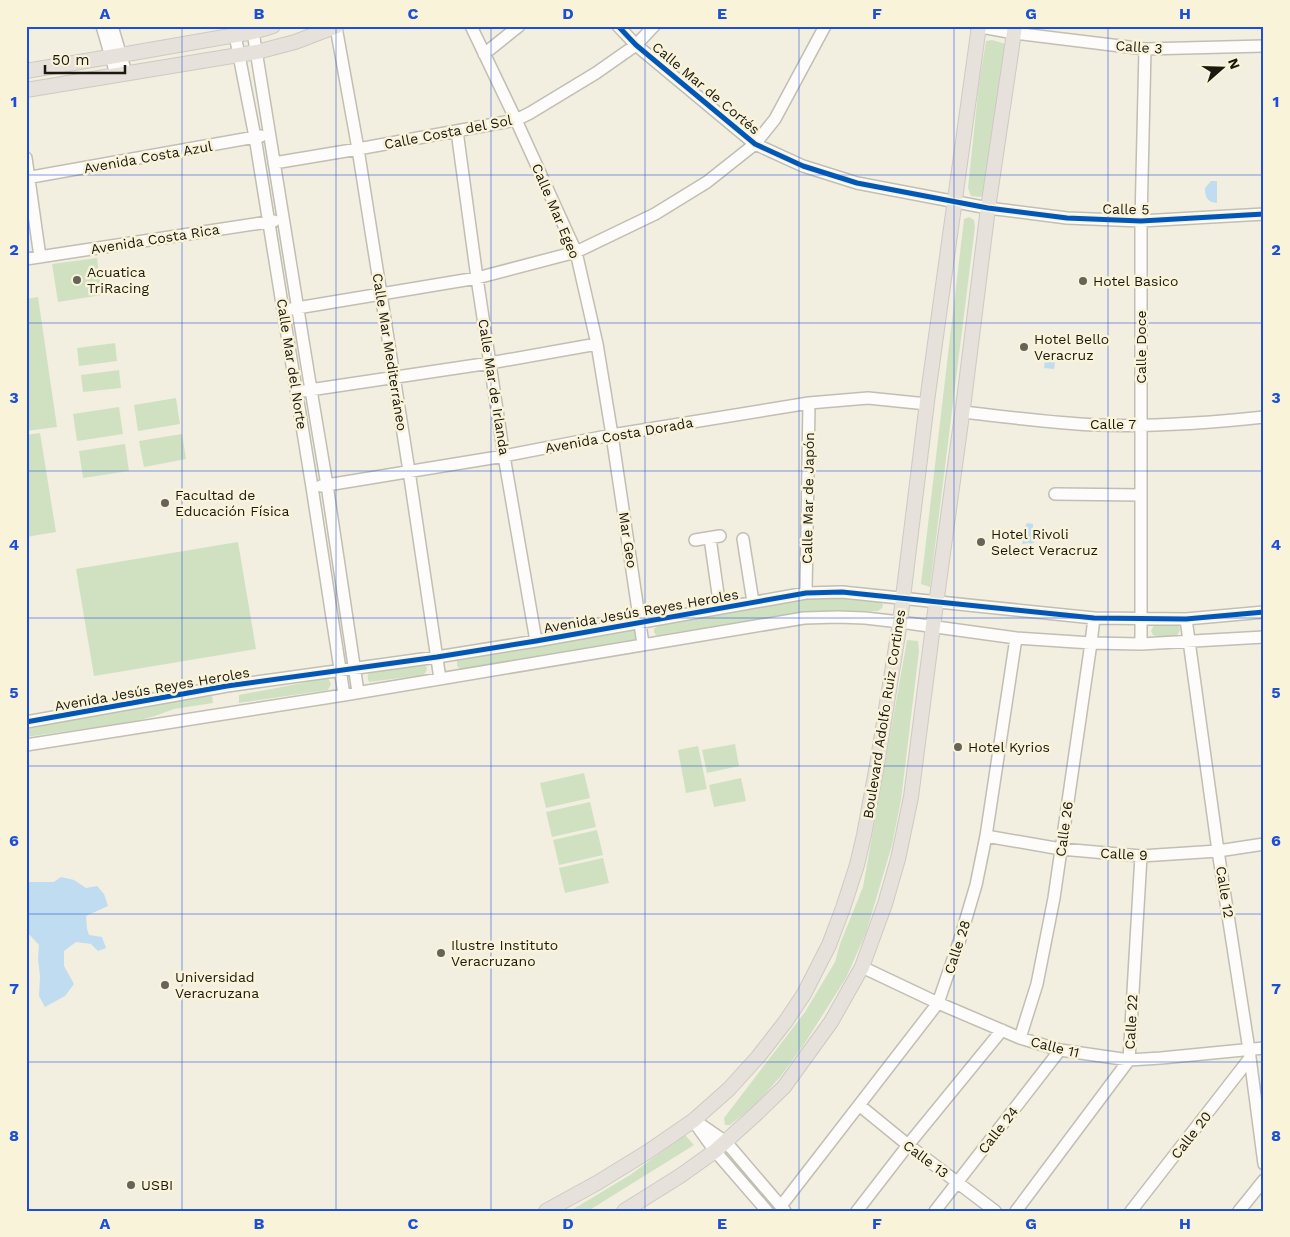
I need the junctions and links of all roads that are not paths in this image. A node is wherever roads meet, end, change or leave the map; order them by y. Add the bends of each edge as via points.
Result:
1 (102, 26) edge
2 (112, 26) edge
3 (273, 26) edge
4 (337, 26) edge
5 (472, 26) edge
6 (519, 26) edge
7 (618, 26) edge
8 (654, 26) edge
9 (825, 26) edge
10 (978, 26) edge
11 (1015, 30) edge
12 (253, 32) junction
13 (235, 35) junction
14 (636, 45) junction
15 (1264, 46) edge
16 (1145, 49) junction
17 (257, 52) junction
18 (484, 54) junction
19 (116, 56) junction
20 (239, 56) junction
21 (26, 70) edge
22 (121, 74) junction
23 (26, 90) edge
24 (516, 120) junction
25 (457, 131) junction
26 (269, 135) junction
27 (255, 138) junction
28 (755, 144) junction
29 (358, 149) junction
30 (26, 158) edge
31 (274, 163) junction
32 (28, 178) edge
33 (954, 202) junction
34 (988, 208) junction
35 (1264, 214) edge
36 (283, 220) junction
37 (268, 221) junction
38 (1141, 221) junction
39 (576, 252) junction
40 (40, 257) junction
41 (26, 259) edge
42 (477, 278) junction
43 (380, 294) junction
44 (297, 307) junction
45 (283, 310) junction
46 (597, 344) junction
47 (490, 363) junction
48 (394, 378) junction
49 (310, 390) junction
50 (296, 392) junction
51 (809, 403) junction
52 (927, 404) junction
53 (963, 412) junction
54 (1264, 418) edge
55 (1141, 425) junction
56 (612, 435) junction
57 (504, 456) junction
58 (409, 471) junction
59 (327, 485) junction
60 (312, 487) junction
61 (1054, 494) dead end
62 (1141, 495) junction
63 (743, 539) dead end
64 (695, 540) dead end
65 (806, 593) junction
66 (903, 597) junction
67 (753, 602) junction
68 (936, 602) junction
69 (720, 608) junction
70 (1264, 612) edge
71 (1094, 618) junction
72 (1141, 619) junction
73 (1186, 619) junction
74 (900, 622) junction
75 (640, 623) junction
76 (933, 626) junction
77 (1264, 637) edge
78 (1016, 638) junction
79 (536, 641) junction
80 (1189, 642) junction
81 (1091, 643) junction
82 (643, 644) junction
83 (1141, 644) junction
84 (437, 657) junction
85 (355, 668) junction
86 (340, 670) junction
87 (440, 679) junction
88 (358, 692) junction
89 (344, 695) junction
90 (26, 722) edge
91 (26, 745) edge
92 (986, 836) junction
93 (1264, 844) edge
94 (1061, 849) junction
95 (1218, 851) junction
96 (1141, 856) junction
97 (862, 967) junction
98 (938, 1003) junction
99 (1002, 1030) junction
100 (1020, 1038) junction
101 (1264, 1048) edge
102 (1060, 1050) junction
103 (1250, 1054) junction
104 (1129, 1060) junction
105 (859, 1105) junction
106 (694, 1120) junction
107 (908, 1145) junction
108 (720, 1147) junction
109 (1264, 1164) edge
110 (1264, 1180) edge
111 (957, 1182) junction
112 (783, 1208) edge
113 (546, 1211) edge
114 (624, 1211) edge
115 (767, 1211) edge
116 (857, 1211) edge
117 (935, 1211) edge
118 (995, 1211) edge
119 (1016, 1211) edge
120 (1131, 1211) edge
121 (1239, 1211) edge

1 - 19 street
2 - 19 street
3 - 12 main road
4 - 17 main road
4 - 29 street, Calle Mar Mediterráneo
5 - 18 street, Calle Mar Egeo
6 - 18 street
7 - 14 street, Calle Mar de Cortés
8 - 14 street, Calle Costa del Sol
9 - 28 street via 775,119
10 - 11 street, Calle 3
10 - 33 main road, Boulevard Adolfo Ruiz Cortines
11 - 16 street, Calle 3
11 - 34 main road
12 - 13 main road
12 - 17 street, Calle Mar del Norte
13 - 19 main road
13 - 20 street, Calle Mar del Norte
14 - 24 street, Calle Costa del Sol via 596,73
14 - 28 street, Calle Mar de Cortés
15 - 16 street, Calle 3
16 - 38 street, Calle Doce
17 - 20 main road
17 - 26 street, Calle Mar del Norte
18 - 24 street, Calle Mar Egeo
19 - 21 main road
19 - 22 street
20 - 22 main road
20 - 27 street, Calle Mar del Norte
22 - 23 main road
24 - 25 street, Calle Costa del Sol
24 - 39 street, Calle Mar Egeo
25 - 29 street, Calle Costa del Sol
25 - 42 street, Calle Mar de Irlanda
26 - 27 street, Avenida Costa Azul
26 - 31 street, Calle Mar del Norte
27 - 32 street, Avenida Costa Azul
27 - 37 street, Calle Mar del Norte
28 - 33 street, Calle Mar de Cortés via 803,166 857,183
28 - 39 street via 707,182 655,214
29 - 31 street, Calle Costa del Sol
29 - 43 street, Calle Mar Mediterráneo
30 - 32 street
31 - 36 street, Calle Mar del Norte
32 - 40 street
33 - 34 street, Calle Mar de Cortés
33 - 52 main road, Boulevard Adolfo Ruiz Cortines
34 - 38 street, Calle 5 via 1067,218
34 - 53 main road
35 - 38 street, Calle 5
36 - 37 street, Avenida Costa Rica
36 - 44 street, Calle Mar del Norte
37 - 40 street, Avenida Costa Rica
37 - 45 street, Calle Mar del Norte
38 - 55 street, Calle Doce
39 - 42 street
39 - 46 street, Calle Mar Egeo
40 - 41 street, Avenida Costa Rica
42 - 43 street
42 - 47 street, Calle Mar de Irlanda
43 - 44 street
43 - 48 street, Calle Mar Mediterráneo
44 - 45 street
44 - 49 street, Calle Mar del Norte
45 - 50 street, Calle Mar del Norte
46 - 47 street
46 - 56 street, Calle Mar Egeo
47 - 48 street
47 - 57 street, Calle Mar de Irlanda
48 - 49 street
48 - 58 street, Calle Mar Mediterráneo
49 - 50 street
49 - 59 street, Calle Mar del Norte
50 - 60 street, Calle Mar del Norte
51 - 52 street, Avenida Costa Dorada via 868,398
51 - 56 street, Avenida Costa Dorada
51 - 65 street, Calle Mar de Japón
52 - 66 main road, Boulevard Adolfo Ruiz Cortines
53 - 55 street, Calle 7 via 1052,422
53 - 68 main road
54 - 55 street, Calle 7
55 - 62 street, Calle Doce
56 - 57 street, Avenida Costa Dorada
56 - 75 street, Mar Geo
57 - 58 street, Avenida Costa Dorada
57 - 79 street, Calle Mar de Irlanda
58 - 59 street, Avenida Costa Dorada
58 - 84 street, Calle Mar Mediterráneo
59 - 60 street, Avenida Costa Dorada
59 - 85 street, Calle Mar del Norte
60 - 86 street, Calle Mar del Norte
61 - 62 street
62 - 72 street, Calle Doce
63 - 67 street
64 - 69 street via 715,537
65 - 66 street, Avenida Jesús Reyes Heroles
65 - 67 street, Avenida Jesús Reyes Heroles
66 - 68 street, Avenida Jesús Reyes Heroles
66 - 74 main road, Boulevard Adolfo Ruiz Cortines
67 - 69 street, Avenida Jesús Reyes Heroles
68 - 71 street, Avenida Jesús Reyes Heroles
68 - 76 main road
69 - 75 street, Avenida Jesús Reyes Heroles
70 - 73 street, Avenida Jesús Reyes Heroles
71 - 72 street, Avenida Jesús Reyes Heroles
71 - 81 street, Calle 26
72 - 73 street, Avenida Jesús Reyes Heroles
72 - 83 street, Calle Doce
73 - 80 street, Calle 12
74 - 76 street
74 - 82 street via 804,618
74 - 106 main road, Boulevard Adolfo Ruiz Cortines via 864,835 844,908 829,945 786,1021 729,1089
75 - 79 street, Avenida Jesús Reyes Heroles
75 - 82 street, Mar Geo
76 - 78 street
76 - 97 main road via 911,797 900,850
77 - 80 street
78 - 81 street
78 - 92 street, Calle 28
79 - 84 street, Avenida Jesús Reyes Heroles
80 - 83 street
80 - 95 street, Calle 12
81 - 83 street
81 - 94 street, Calle 26
82 - 87 street
84 - 85 street, Avenida Jesús Reyes Heroles
84 - 87 street, Calle Mar Mediterráneo
85 - 86 street, Avenida Jesús Reyes Heroles
85 - 88 street, Calle Mar del Norte
86 - 89 street, Calle Mar del Norte
86 - 90 street, Avenida Jesús Reyes Heroles via 227,686
87 - 88 street
88 - 89 street
89 - 91 street
92 - 94 street, Calle 9
92 - 98 street, Calle 28 via 976,885
93 - 95 street, Calle 9
94 - 96 street, Calle 9
94 - 100 street, Calle 26 via 1036,984
95 - 96 street, Calle 9
95 - 103 street, Calle 12
96 - 104 street, Calle 22
97 - 98 street, Calle 11
97 - 108 main road via 831,1022 784,1087
98 - 99 street, Calle 11
98 - 105 street, Calle 28
99 - 100 street, Calle 11
99 - 107 street
100 - 102 street, Calle 11
101 - 103 street, Calle 11
102 - 104 street, Calle 11
102 - 111 street, Calle 24
103 - 104 street, Calle 11
103 - 109 street, Calle 12
103 - 120 street, Calle 20
104 - 119 street, Calle 22
105 - 107 street, Calle 13
105 - 112 street, Calle 28
106 - 108 street
106 - 113 main road, Boulevard Adolfo Ruiz Cortines via 649,1151
107 - 111 street, Calle 13
107 - 116 street
108 - 112 street
108 - 114 main road
108 - 115 street
110 - 121 street
111 - 117 street, Calle 24
111 - 118 street, Calle 13

